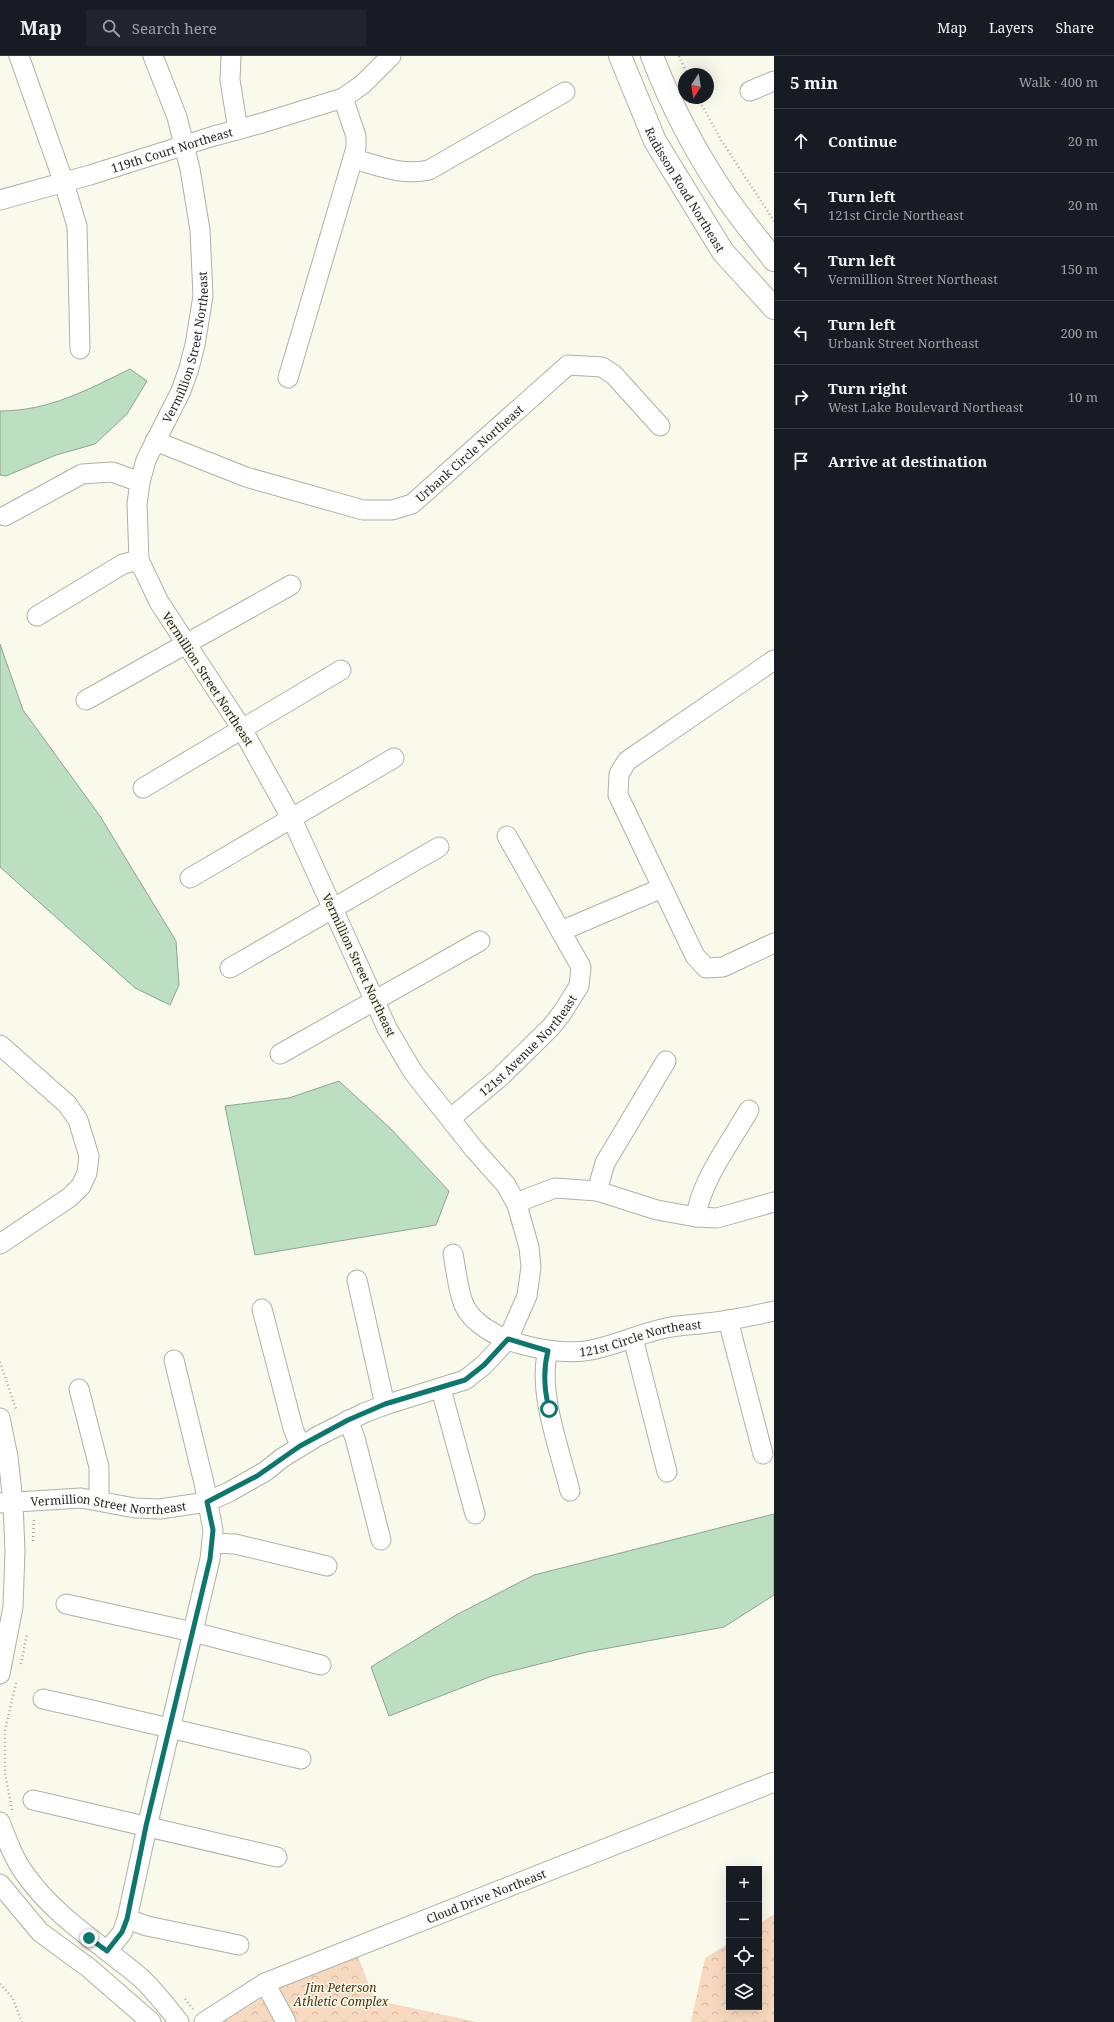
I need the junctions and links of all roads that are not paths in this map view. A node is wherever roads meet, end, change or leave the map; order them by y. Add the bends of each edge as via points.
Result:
1 (19, 56) edge
2 (153, 56) edge
3 (231, 56) edge
4 (391, 56) edge
5 (620, 56) edge
6 (652, 56) edge
7 (774, 81) edge
8 (750, 91) dead end
9 (565, 92) dead end
10 (343, 98) junction
11 (238, 130) junction
12 (185, 146) junction
13 (354, 159) junction
14 (64, 183) junction
15 (0, 200) edge
16 (774, 260) edge
17 (774, 308) edge
18 (80, 349) dead end
19 (288, 378) dead end
20 (660, 426) dead end
21 (155, 441) junction
22 (140, 482) junction
23 (5, 516) dead end
24 (139, 560) junction
25 (291, 585) dead end
26 (37, 616) dead end
27 (186, 644) junction
28 (774, 660) edge
29 (341, 670) dead end
30 (86, 700) dead end
31 (242, 729) junction
32 (394, 758) dead end
33 (143, 788) dead end
34 (292, 818) junction
35 (507, 836) dead end
36 (439, 847) dead end
37 (190, 878) dead end
38 (662, 888) junction
39 (333, 909) junction
40 (561, 931) junction
41 (480, 941) dead end
42 (774, 943) edge
43 (230, 968) dead end
44 (374, 1001) junction
45 (0, 1045) edge
46 (280, 1054) dead end
47 (666, 1061) dead end
48 (750, 1110) dead end
49 (451, 1118) junction
50 (597, 1191) junction
51 (774, 1202) edge
52 (517, 1205) junction
53 (696, 1217) junction
54 (0, 1244) edge
55 (453, 1254) dead end
56 (357, 1280) dead end
57 (262, 1309) dead end
58 (774, 1311) edge
59 (728, 1320) junction
60 (633, 1338) junction
61 (508, 1339) junction
62 (548, 1351) junction
63 (174, 1360) dead end
64 (441, 1389) junction
65 (79, 1390) dead end
66 (385, 1404) junction
67 (0, 1418) edge
68 (348, 1420) junction
69 (300, 1446) junction
70 (763, 1454) dead end
71 (668, 1472) dead end
72 (570, 1490) dead end
73 (99, 1500) junction
74 (7, 1502) edge
75 (207, 1502) junction
76 (474, 1514) dead end
77 (380, 1540) dead end
78 (212, 1543) junction
79 (327, 1566) dead end
80 (66, 1604) dead end
81 (193, 1632) junction
82 (321, 1665) dead end
83 (0, 1674) edge
84 (43, 1699) dead end
85 (171, 1727) junction
86 (301, 1759) dead end
87 (774, 1782) edge
88 (33, 1800) dead end
89 (0, 1822) edge
90 (146, 1826) junction
91 (277, 1857) dead end
92 (0, 1884) edge
93 (127, 1919) junction
94 (239, 1945) dead end
95 (107, 1951) junction
96 (265, 1983) junction
97 (151, 2022) edge
98 (179, 2022) edge
99 (204, 2022) edge
100 (286, 2022) edge

1 - 14 street
2 - 12 street, Vermillion Street Northeast via 177,117
3 - 11 street via 230,80
4 - 10 street, 119th Court Northeast via 363,84
5 - 17 main road, Radisson Road Northeast via 655,141 723,252
6 - 16 main road via 660,78 691,140 726,197
7 - 8 street
9 - 13 street via 429,170 405,173
10 - 11 street, 119th Court Northeast
10 - 13 street via 356,136
11 - 12 street, 119th Court Northeast
12 - 14 street, 119th Court Northeast
12 - 21 street, Vermillion Street Northeast via 196,196 203,296 196,345 189,368 181,391
13 - 19 street
14 - 15 street, 119th Court Northeast
14 - 18 street via 77,226
20 - 21 street, Urbank Circle Northeast via 614,375 602,367 568,365 412,504 392,510 363,510 262,482
21 - 22 street, Vermillion Street Northeast
22 - 23 street via 112,472 82,474
22 - 24 street, Vermillion Street Northeast via 137,504
24 - 26 street via 123,564
24 - 27 street, Vermillion Street Northeast via 159,602
25 - 27 street
27 - 30 street
27 - 31 street, Vermillion Street Northeast
28 - 38 street via 627,761 619,774 618,796
29 - 31 street
31 - 33 street
31 - 34 street, Vermillion Street Northeast
32 - 34 street
34 - 37 street
34 - 39 street, Vermillion Street Northeast
35 - 40 street, 121st Avenue Northeast
36 - 39 street
38 - 40 street
38 - 42 street via 695,956 706,968 723,967
39 - 43 street
39 - 44 street, Vermillion Street Northeast
40 - 49 street, 121st Avenue Northeast via 581,967 578,986 574,993 551,1027 518,1061
41 - 44 street
44 - 46 street
44 - 49 street, Vermillion Street Northeast via 414,1072
45 - 54 street via 67,1104 78,1120 88,1156 87,1173 81,1186 70,1197
47 - 50 street via 605,1163
48 - 53 street via 705,1186
49 - 52 street, Vermillion Street Northeast via 506,1185
50 - 52 street via 554,1188
50 - 53 street via 657,1210
51 - 53 street via 717,1218
52 - 61 street, Vermillion Street Northeast via 529,1247 531,1267 527,1296
55 - 61 street, 121st Circle Northeast via 464,1304 476,1322
56 - 66 street
57 - 69 street
58 - 59 street, 121st Circle Northeast
59 - 60 street, 121st Circle Northeast via 668,1327
59 - 70 street
60 - 62 street, 121st Circle Northeast via 591,1350
60 - 71 street
61 - 62 street, 121st Circle Northeast
61 - 64 street, Vermillion Street Northeast via 484,1365 465,1380
62 - 72 street via 544,1364 546,1395
63 - 75 street
64 - 66 street, Vermillion Street Northeast
64 - 76 street
65 - 73 street via 99,1467
66 - 68 street, Vermillion Street Northeast
67 - 74 street via 8,1457
68 - 69 street, Vermillion Street Northeast
68 - 77 street via 355,1438
69 - 75 street, Vermillion Street Northeast via 266,1471
73 - 74 street, Vermillion Street Northeast via 63,1498
73 - 75 street, Vermillion Street Northeast via 135,1508 171,1508
74 - 83 street via 15,1551 13,1606
75 - 78 street via 213,1530
78 - 79 street via 235,1544
78 - 81 street
80 - 81 street
81 - 82 street
81 - 85 street
84 - 85 street
85 - 86 street
85 - 90 street
87 - 96 street, Cloud Drive Northeast
88 - 90 street
89 - 95 street via 9,1846 25,1874 50,1904 80,1932
90 - 91 street
90 - 93 street
92 - 97 street via 40,1932 89,1968
93 - 94 street via 148,1926
93 - 95 street via 122,1932
95 - 98 street via 142,1979
96 - 99 street, Cloud Drive Northeast
96 - 100 street

